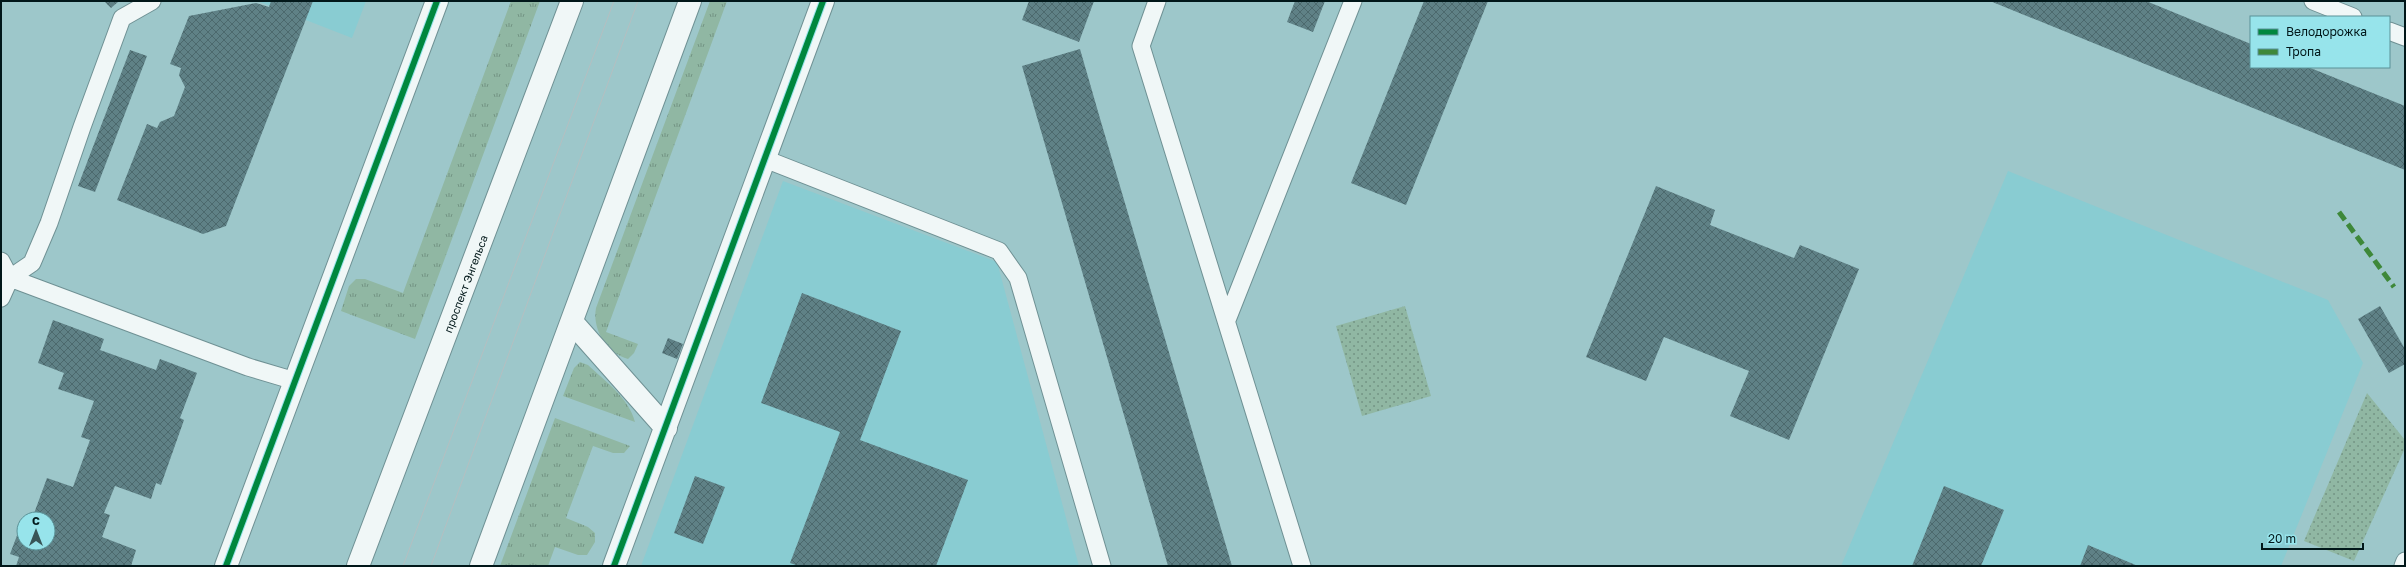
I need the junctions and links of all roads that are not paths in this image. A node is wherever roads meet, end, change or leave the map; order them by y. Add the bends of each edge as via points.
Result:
1 (152, 1) edge
2 (437, 1) edge
3 (572, 1) edge
4 (690, 1) edge
5 (823, 1) edge
6 (1157, 1) edge
7 (1353, 1) edge
8 (2313, 1) edge
9 (2351, 16) edge
10 (2390, 31) edge
11 (2405, 37) edge
12 (765, 159) junction
13 (1, 261) edge
14 (6, 279) edge
15 (1, 298) edge
16 (1227, 320) junction
17 (572, 322) junction
18 (294, 381) junction
19 (666, 428) junction
20 (2405, 561) edge
21 (226, 566) edge
22 (358, 566) edge
23 (480, 566) edge
24 (614, 566) edge
25 (1102, 566) edge
26 (1302, 566) edge
27 (2403, 566) edge

1 - 14 lane via 122,18 32,264
2 - 18 street
3 - 22 street, проспект Энгельса
4 - 17 street
5 - 12 street
6 - 16 lane via 1141,46
7 - 16 lane
8 - 9 lane
10 - 11 lane
12 - 19 street
12 - 25 lane via 999,250 1018,278
13 - 14 lane
14 - 15 lane
14 - 18 lane via 248,367
16 - 26 lane
17 - 19 street
17 - 23 street
18 - 21 street
19 - 24 street
20 - 27 lane

